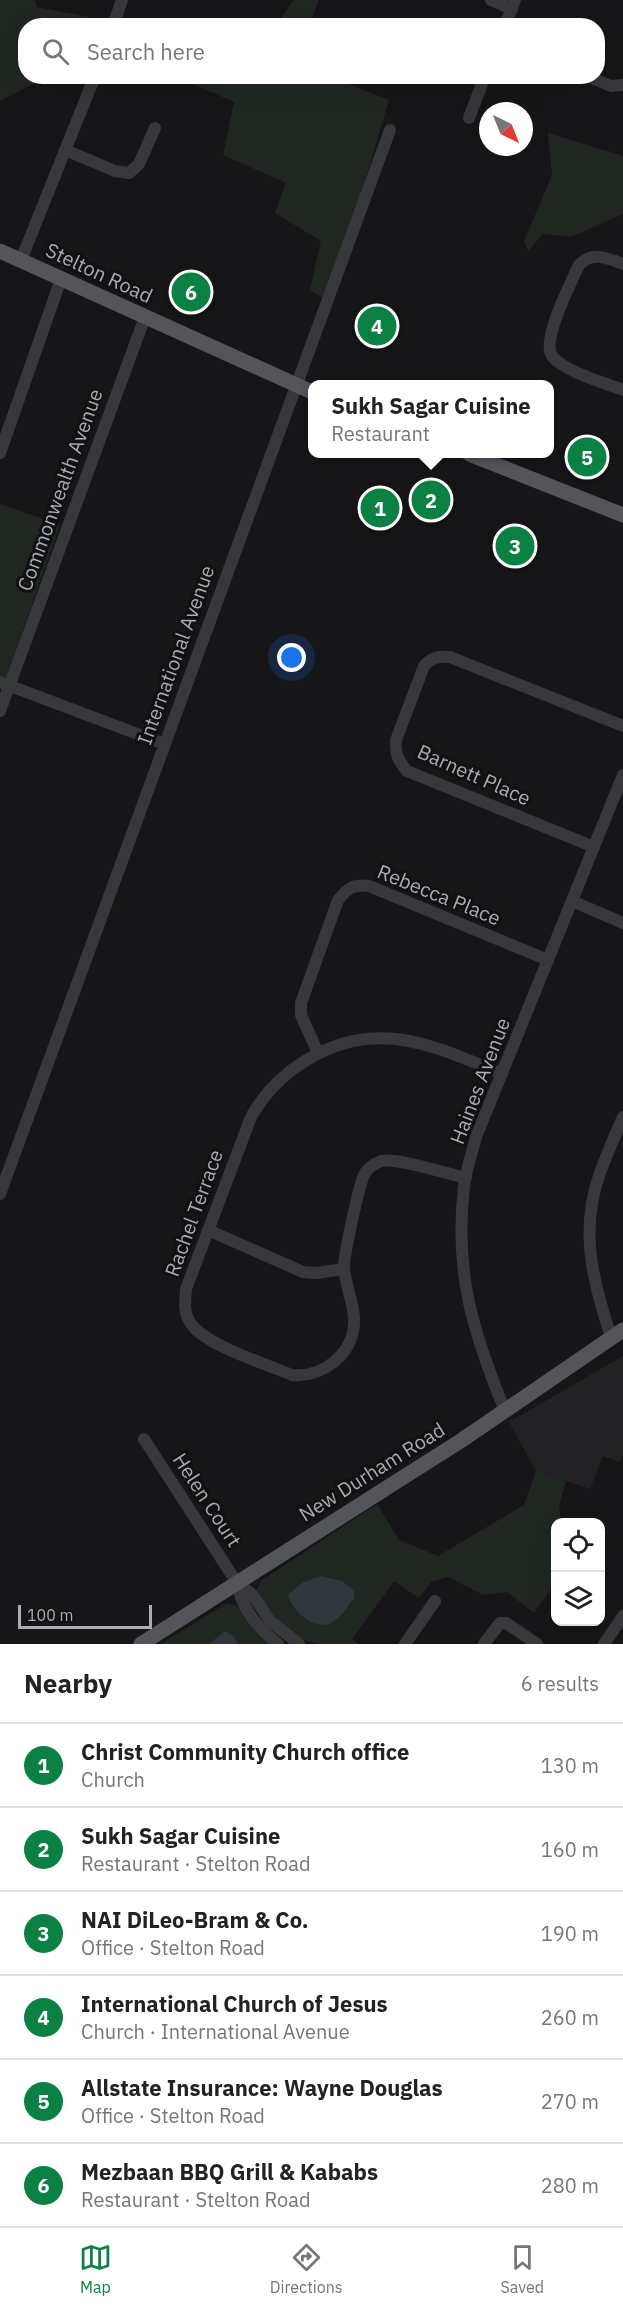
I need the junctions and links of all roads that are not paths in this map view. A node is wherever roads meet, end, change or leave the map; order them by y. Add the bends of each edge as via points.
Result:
1 (122, 0) edge
2 (491, 0) edge
3 (513, 4) edge
4 (116, 18) edge
5 (92, 84) edge
6 (483, 84) edge
7 (605, 84) edge
8 (623, 85) edge
9 (469, 118) dead end
10 (155, 128) dead end
11 (390, 130) dead end
12 (65, 150) junction
13 (0, 251) edge
14 (21, 260) junction
15 (623, 264) edge
16 (61, 279) junction
17 (145, 317) junction
18 (296, 385) junction
19 (308, 390) edge
20 (623, 390) edge
21 (0, 453) edge
22 (481, 458) edge
23 (623, 515) edge
24 (5, 683) edge
25 (0, 711) edge
26 (623, 726) edge
27 (164, 744) junction
28 (623, 775) edge
29 (594, 847) junction
30 (572, 901) junction
31 (623, 923) edge
32 (548, 960) junction
33 (318, 1053) junction
34 (502, 1074) junction
35 (623, 1117) edge
36 (466, 1178) junction
37 (0, 1193) edge
38 (208, 1230) junction
39 (344, 1269) junction
40 (617, 1334) edge
41 (505, 1411) junction
42 (144, 1439) dead end
43 (237, 1583) junction
44 (435, 1601) dead end
45 (621, 1621) edge
46 (141, 1644) edge
47 (278, 1644) edge
48 (299, 1644) edge
49 (405, 1644) edge
50 (484, 1644) edge
51 (537, 1644) edge
52 (604, 1644) edge

1 - 4 street
2 - 3 street
5 - 12 street
6 - 9 street
7 - 8 street
10 - 12 street via 140,164 129,173
11 - 18 street, International Avenue
12 - 14 street
13 - 14 main road, Stelton Road
14 - 16 main road, Stelton Road
15 - 20 street via 598,256 584,260 552,330 548,349 566,367
16 - 17 main road, Stelton Road
16 - 21 street
17 - 18 main road, Stelton Road
17 - 24 street, Commonwealth Avenue
18 - 19 main road, Stelton Road
18 - 27 street, International Avenue
22 - 23 main road
24 - 25 street, Commonwealth Avenue
24 - 27 street
26 - 29 street, Barnett Place via 440,656 424,666 396,740 395,751 407,771
27 - 37 street, International Avenue
28 - 29 street, Haines Avenue
29 - 30 street, Haines Avenue
30 - 31 street
30 - 32 street, Haines Avenue
32 - 33 street, Rebecca Place via 357,884 338,900 301,1003 301,1015
32 - 34 street, Haines Avenue
33 - 34 street, Rachel Terrace via 348,1040 398,1039 452,1052
33 - 38 street, Rachel Terrace via 260,1099
34 - 36 street, Haines Avenue via 476,1137
35 - 40 street via 599,1175 589,1232 595,1286
36 - 39 street, Rachel Terrace via 389,1160 370,1167 359,1189
36 - 41 street, Haines Avenue via 461,1229 463,1274 481,1354
38 - 39 street via 303,1272
38 - 39 street, Rachel Terrace via 186,1289 184,1310 191,1325 213,1342 292,1375 304,1376 327,1368 338,1359 352,1336 354,1319
40 - 41 main road, New Durham Road
41 - 43 main road, New Durham Road
42 - 43 street, Helen Court
43 - 46 main road, New Durham Road
43 - 47 street via 240,1600 257,1625
43 - 48 street via 252,1594 270,1621
44 - 49 street
45 - 52 street
50 - 51 street via 500,1623

